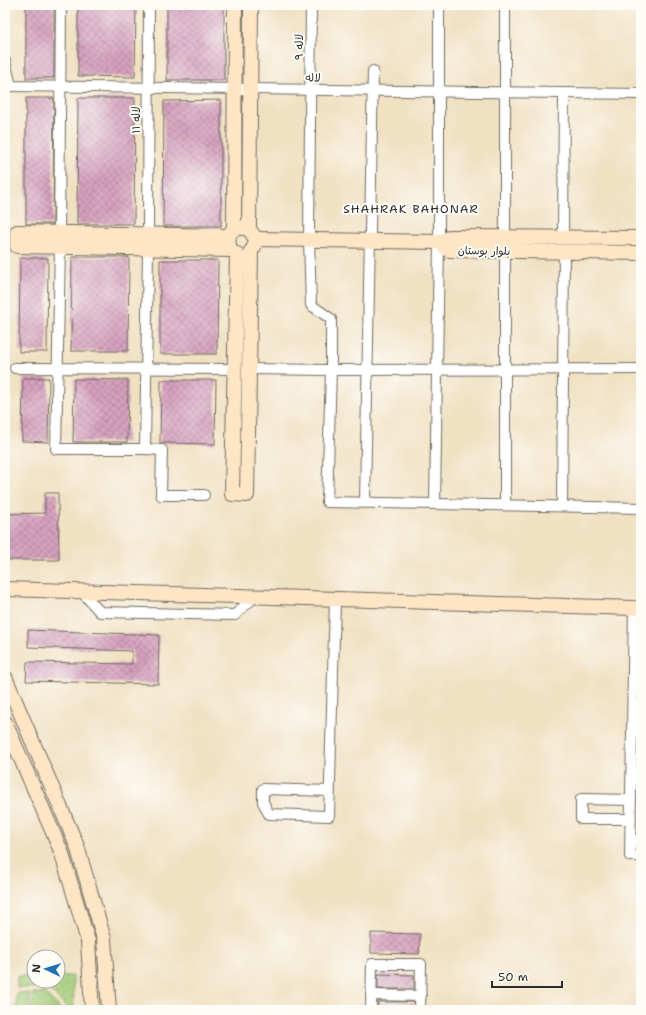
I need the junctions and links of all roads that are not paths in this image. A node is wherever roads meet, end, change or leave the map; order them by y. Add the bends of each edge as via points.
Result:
1 (61, 5) edge
2 (149, 5) edge
3 (235, 5) edge
4 (251, 5) edge
5 (311, 5) edge
6 (439, 5) edge
7 (505, 5) edge
8 (5, 61) edge
9 (373, 71) dead end
10 (61, 86) junction
11 (148, 87) junction
12 (235, 88) junction
13 (250, 89) junction
14 (310, 90) junction
15 (373, 90) junction
16 (438, 91) junction
17 (505, 92) junction
18 (564, 93) junction
19 (641, 94) edge
20 (231, 232) junction
21 (59, 233) junction
22 (148, 234) junction
23 (563, 237) junction
24 (641, 238) edge
25 (252, 239) junction
26 (309, 239) junction
27 (370, 240) junction
28 (438, 242) junction
29 (505, 244) junction
30 (60, 247) junction
31 (148, 248) junction
32 (234, 252) junction
33 (564, 252) junction
34 (641, 252) edge
35 (14, 368) dead end
36 (58, 368) junction
37 (146, 369) junction
38 (235, 369) junction
39 (249, 369) junction
40 (563, 369) junction
41 (641, 369) edge
42 (331, 370) junction
43 (367, 370) junction
44 (437, 370) junction
45 (505, 370) junction
46 (145, 449) junction
47 (204, 495) dead end
48 (365, 502) junction
49 (435, 504) junction
50 (505, 505) junction
51 (562, 506) junction
52 (641, 508) edge
53 (5, 589) edge
54 (82, 592) junction
55 (254, 597) junction
56 (335, 599) junction
57 (634, 608) joint
58 (5, 677) edge
59 (5, 722) edge
60 (330, 791) junction
61 (631, 800) junction
62 (631, 819) junction
63 (636, 840) edge
64 (641, 856) edge
65 (371, 994) junction
66 (421, 996) junction
67 (92, 1010) edge
68 (109, 1010) edge
69 (371, 1010) edge
70 (420, 1010) edge

1 - 10 street
2 - 11 street, لاله ۱۱
3 - 12 street
4 - 13 street
5 - 14 street, لاله ۹
6 - 16 street
7 - 17 street
8 - 10 street, لاله via 11,86
9 - 15 street
10 - 11 street, لاله
10 - 21 street
11 - 12 street, لاله
11 - 22 street, لاله ۱۱
12 - 13 street, لاله
12 - 20 street
13 - 14 street, لاله
13 - 25 street
14 - 15 street, لاله
14 - 26 street, لاله ۹
15 - 16 street, لاله
15 - 27 street
16 - 17 street, لاله
16 - 28 street
17 - 18 street, لاله
17 - 29 street
18 - 19 street, لاله
18 - 23 street
20 - 22 street
20 - 25 street via 243,226
20 - 32 street via 228,242
21 - 22 street
21 - 30 street via 17,232 17,246
23 - 24 street, بلوار بوستان
23 - 29 street, بلوار بوستان
25 - 26 street, بلوار بوستان
25 - 32 street via 245,254
25 - 39 street
26 - 27 street, بلوار بوستان
26 - 42 street, لاله ۹ via 311,305 331,319
27 - 28 street, بلوار بوستان
27 - 43 street
28 - 29 street, بلوار بوستان via 450,237
28 - 44 street
29 - 33 street, بلوار بوستان
29 - 45 street
30 - 31 street
30 - 36 street
31 - 32 street
31 - 37 street
32 - 38 street
33 - 34 street, بلوار بوستان
33 - 40 street
35 - 36 street
36 - 37 street
36 - 46 street via 56,449
37 - 38 street
37 - 46 street
38 - 39 street
38 - 39 street via 232,494 247,495
39 - 42 street
40 - 41 street
40 - 45 street
40 - 51 street
42 - 43 street
42 - 48 street via 327,502
43 - 44 street
43 - 48 street
44 - 45 street
44 - 49 street
45 - 50 street
46 - 47 street via 162,450 161,495
48 - 49 street
49 - 50 street
50 - 51 street
51 - 52 street
53 - 54 street
54 - 55 street
54 - 55 street via 100,612 235,615
55 - 56 street
56 - 57 street
56 - 60 street
57 - 61 street
58 - 68 street via 77,846 104,939
59 - 67 street via 61,851 88,941
60 - 60 street via 329,816 269,814 263,802 263,789
61 - 62 street
61 - 62 street via 582,799 581,819
62 - 63 street
63 - 64 street via 630,856
65 - 66 street
65 - 66 street via 372,964 421,964
65 - 69 street
66 - 70 street

